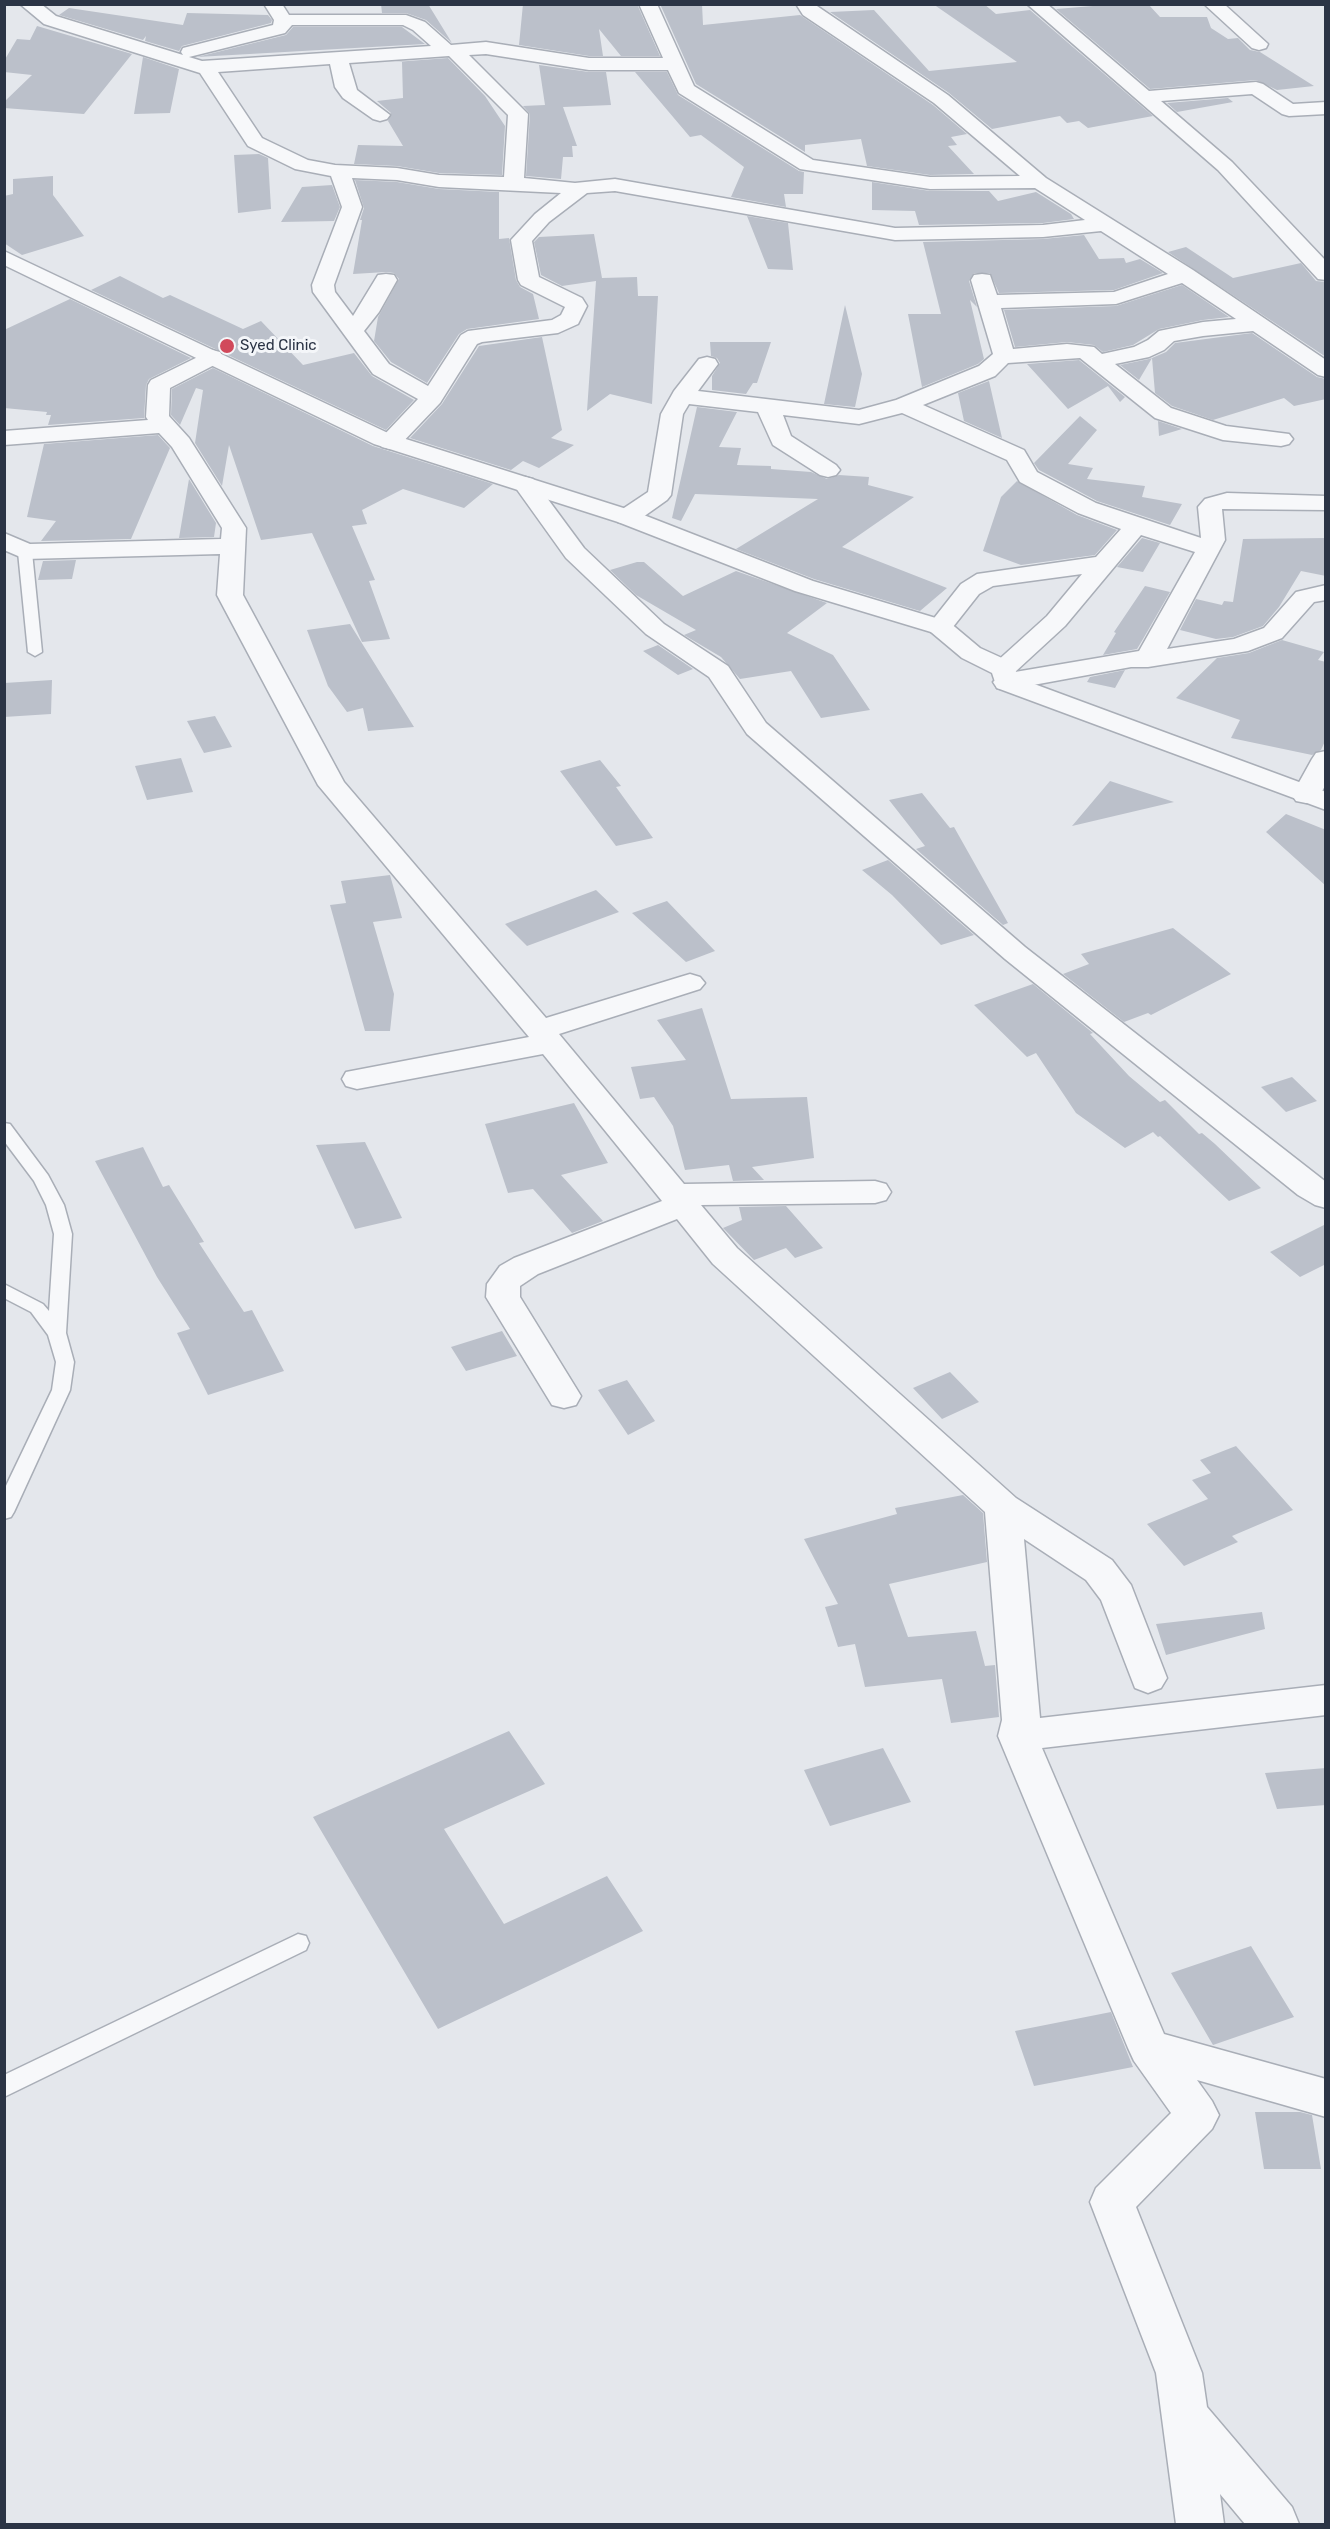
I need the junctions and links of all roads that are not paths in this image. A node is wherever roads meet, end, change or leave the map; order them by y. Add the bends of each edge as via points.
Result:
1 (29, 4) edge
2 (648, 4) edge
3 (805, 4) edge
4 (1036, 4) edge
5 (1213, 4) edge
6 (278, 12) edge
7 (1259, 44) dead end
8 (450, 50) junction
9 (171, 57) junction
10 (338, 58) junction
11 (674, 64) junction
12 (203, 67) junction
13 (1144, 97) junction
14 (1326, 108) edge
15 (380, 115) dead end
16 (340, 171) junction
17 (1039, 182) junction
18 (514, 183) junction
19 (581, 188) junction
20 (1105, 224) junction
21 (4, 257) edge
22 (1326, 274) edge
23 (1185, 275) junction
24 (386, 280) dead end
25 (982, 280) dead end
26 (989, 302) junction
27 (1258, 324) junction
28 (352, 331) junction
29 (213, 357) junction
30 (1099, 360) junction
31 (997, 362) junction
32 (707, 364) dead end
33 (1326, 370) edge
34 (682, 396) junction
35 (432, 398) junction
36 (904, 405) junction
37 (768, 407) junction
38 (166, 426) junction
39 (4, 438) edge
40 (1281, 439) dead end
41 (390, 442) junction
42 (828, 471) dead end
43 (525, 484) junction
44 (1326, 503) edge
45 (627, 517) junction
46 (1136, 526) junction
47 (15, 546) edge
48 (233, 546) junction
49 (1209, 548) junction
50 (1103, 564) junction
51 (1326, 592) edge
52 (940, 627) junction
53 (35, 652) dead end
54 (1148, 659) junction
55 (1005, 675) junction
56 (1326, 759) edge
57 (1316, 798) edge
58 (690, 982) dead end
59 (545, 1037) junction
60 (357, 1079) dead end
61 (4, 1128) edge
62 (875, 1192) dead end
63 (1326, 1197) edge
64 (679, 1200) junction
65 (4, 1290) edge
66 (57, 1333) junction
67 (564, 1396) dead end
68 (1003, 1507) junction
69 (4, 1512) edge
70 (1148, 1678) dead end
71 (1326, 1700) edge
72 (1017, 1736) junction
73 (298, 1943) dead end
74 (1149, 2048) junction
75 (4, 2086) edge
76 (1326, 2098) edge
77 (1185, 2416) junction
78 (1200, 2524) edge
79 (1275, 2524) edge

1 - 9 street via 50,20
2 - 11 street
3 - 17 street via 809,11 941,99
4 - 13 street
5 - 7 street
6 - 8 street via 406,20
6 - 9 street via 283,26 274,32
8 - 10 street
8 - 11 street via 498,48 589,64
8 - 18 street via 518,114
9 - 12 street
10 - 12 street
10 - 15 street via 350,94
11 - 17 street via 686,89 807,165 930,183
12 - 16 street via 211,71 258,146 302,165
13 - 14 street via 1247,88 1262,91 1289,110
13 - 22 street via 1225,166
16 - 18 street via 439,181
16 - 28 street via 352,207 322,289
17 - 20 street
18 - 19 street
19 - 20 street via 612,184 895,234 1043,231
19 - 35 street via 544,216 521,240 529,280 574,303 570,319 558,326 472,338
20 - 23 street
21 - 29 street
23 - 26 street via 1116,298
23 - 27 street
24 - 28 street
25 - 26 street
26 - 31 street via 1004,351
27 - 30 street via 1203,328 1167,336 1141,352
27 - 33 street
28 - 35 street via 381,369
29 - 38 street via 159,385 157,417
29 - 41 street
30 - 31 street via 1078,350
30 - 40 street via 1163,413 1223,433
31 - 36 street
32 - 34 street
34 - 37 street
34 - 45 street via 671,417 659,495
35 - 41 street
36 - 37 street via 859,417
36 - 46 street via 1016,455 1028,477 1087,508
37 - 42 street via 781,440
38 - 39 street
38 - 48 street via 181,443 234,528
41 - 43 street
43 - 45 street
43 - 63 street via 575,553 655,629 718,672 756,728 1015,953
44 - 49 street via 1219,501 1210,507 1213,540
45 - 52 street via 804,586
46 - 49 street
46 - 50 street
47 - 48 street
47 - 53 lane
48 - 59 street via 230,595 332,785
49 - 54 street
50 - 52 street via 986,579 970,589
50 - 55 street
51 - 54 street via 1305,597 1273,633 1239,646
52 - 55 street
54 - 55 street
55 - 57 street
56 - 57 street
58 - 59 street
59 - 60 street
59 - 64 street
61 - 66 lane via 42,1179 63,1234
62 - 64 street
64 - 67 street via 526,1266 504,1284 503,1298
64 - 68 street via 725,1256
65 - 66 lane via 37,1308
66 - 69 lane via 65,1362 61,1390
68 - 70 street via 1099,1570 1118,1595
68 - 72 street via 1021,1720
71 - 72 street
72 - 74 street
73 - 75 lane
74 - 76 street
74 - 77 street via 1197,2115 1112,2202 1179,2373
77 - 78 street
77 - 79 street

